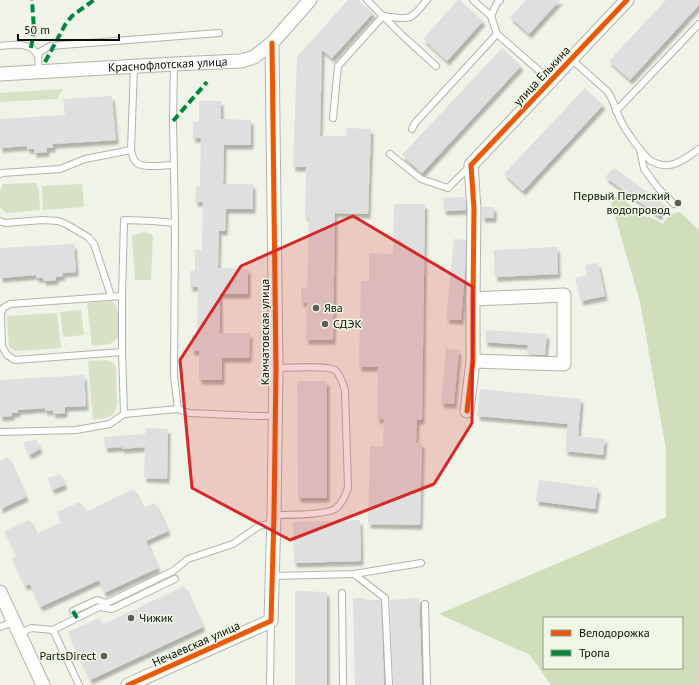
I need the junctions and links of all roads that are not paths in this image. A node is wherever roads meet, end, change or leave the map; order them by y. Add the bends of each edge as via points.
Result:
1 (310, 0) edge
2 (367, 0) edge
3 (427, 0) edge
4 (473, 0) edge
5 (500, 0) edge
6 (626, 0) edge
7 (384, 16) junction
8 (491, 16) junction
9 (699, 24) edge
10 (219, 33) dead end
11 (497, 34) junction
12 (272, 43) junction
13 (0, 46) edge
14 (38, 56) junction
15 (571, 59) junction
16 (174, 64) junction
17 (134, 66) junction
18 (436, 66) dead end
19 (39, 72) junction
20 (0, 74) edge
21 (551, 81) junction
22 (616, 111) junction
23 (333, 118) dead end
24 (412, 129) dead end
25 (640, 149) junction
26 (699, 149) edge
27 (131, 150) junction
28 (390, 154) dead end
29 (174, 165) junction
30 (471, 165) junction
31 (0, 174) edge
32 (674, 204) dead end
33 (0, 221) edge
34 (175, 223) junction
35 (110, 296) junction
36 (122, 296) junction
37 (473, 300) junction
38 (122, 352) junction
39 (473, 361) junction
40 (276, 368) junction
41 (178, 409) junction
42 (467, 411) dead end
43 (124, 414) junction
44 (275, 416) junction
45 (0, 432) edge
46 (274, 519) junction
47 (421, 563) dead end
48 (354, 574) junction
49 (272, 576) junction
50 (175, 579) dead end
51 (0, 592) edge
52 (342, 593) dead end
53 (425, 604) dead end
54 (73, 611) dead end
55 (271, 621) junction
56 (13, 622) junction
57 (0, 627) edge
58 (53, 630) junction
59 (19, 634) junction
60 (43, 685) edge
61 (79, 685) edge
62 (128, 685) edge
63 (270, 685) edge
64 (343, 685) edge
65 (389, 685) edge
66 (427, 685) edge

1 - 12 street, Краснофлотская улица
2 - 7 lane
3 - 7 lane via 410,17
4 - 8 lane
5 - 8 lane
6 - 15 street, улица Елькина
7 - 18 lane
7 - 23 lane via 338,66
8 - 11 lane
9 - 22 lane
10 - 14 lane via 50,46
11 - 21 lane
11 - 24 lane
12 - 16 street, Краснофлотская улица via 254,57 241,61
12 - 40 street, Камчатовская улица
13 - 14 lane via 22,44 31,48
14 - 19 lane
15 - 21 street, улица Елькина
15 - 22 lane via 607,91
16 - 17 street, Краснофлотская улица
16 - 29 lane
17 - 19 street, Краснофлотская улица
17 - 27 lane
19 - 20 street, Краснофлотская улица
21 - 30 street, улица Елькина
22 - 25 lane
25 - 26 lane via 649,159 663,165 674,164
25 - 32 lane via 644,169
27 - 29 lane via 137,164
27 - 31 lane via 85,159 60,169
28 - 30 lane via 421,179 448,188
29 - 34 lane
30 - 37 street via 474,209
33 - 35 lane via 5,224 58,221 88,237 94,244
34 - 36 lane via 124,220
34 - 41 lane via 174,376
35 - 36 lane
35 - 38 lane via 10,304 3,308 1,315 2,346 7,355 15,360
36 - 38 lane
37 - 39 street
37 - 39 street via 564,295 564,364
38 - 43 lane
39 - 42 street
40 - 44 street, Камчатовская улица
40 - 46 lane via 326,368 335,370 342,380 345,390 348,488 344,500 335,509
41 - 43 lane
41 - 44 lane via 189,413
43 - 45 lane via 110,424 76,430
44 - 46 street, Камчатовская улица
46 - 49 street, Камчатовская улица
46 - 54 lane via 233,544 188,559 173,571 107,603 97,600
47 - 48 lane
48 - 49 lane
48 - 65 lane via 385,598
49 - 55 street, Камчатовская улица
50 - 58 lane via 112,609 99,607
51 - 56 street
52 - 64 lane
53 - 66 lane
55 - 62 street, Нечаевская улица
55 - 63 lane
56 - 57 lane
56 - 59 street
58 - 59 lane via 31,628
58 - 61 lane
59 - 60 street

